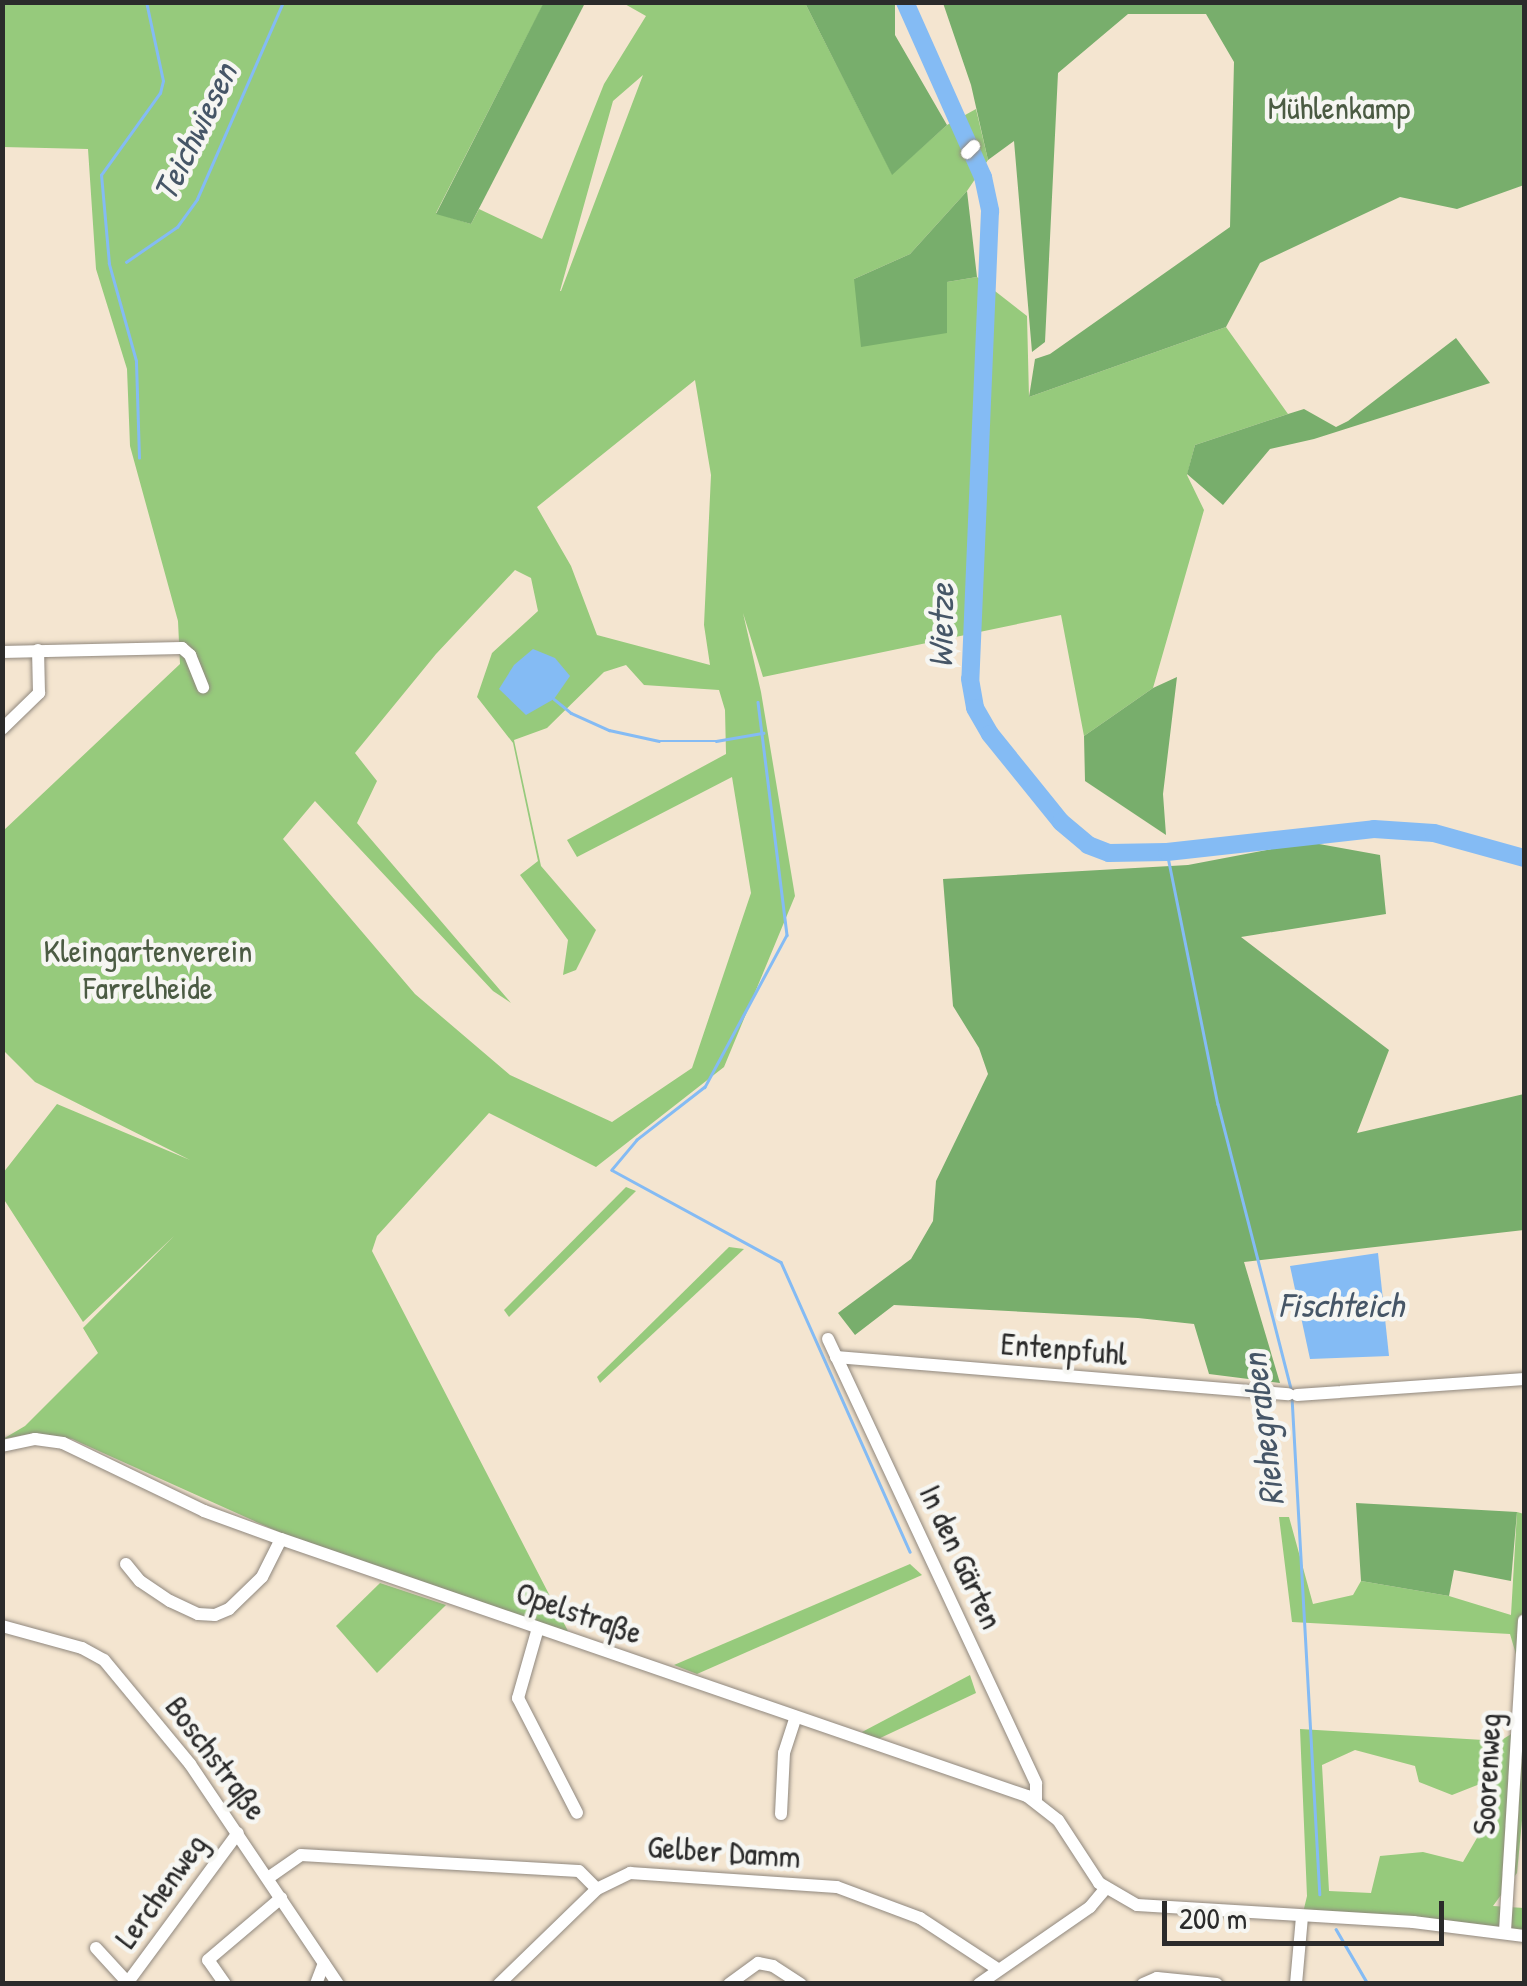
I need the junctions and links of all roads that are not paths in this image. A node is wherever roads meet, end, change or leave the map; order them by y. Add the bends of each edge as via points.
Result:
1 (38, 650) junction
2 (2, 652) edge
3 (203, 687) dead end
4 (2, 728) edge
5 (828, 1339) dead end
6 (836, 1357) junction
7 (1524, 1379) edge
8 (2, 1446) edge
9 (281, 1539) junction
10 (126, 1564) dead end
11 (1524, 1621) edge
12 (2, 1626) edge
13 (538, 1628) junction
14 (796, 1717) junction
15 (1036, 1801) junction
16 (577, 1813) dead end
17 (781, 1814) dead end
18 (238, 1832) junction
19 (268, 1878) junction
20 (1106, 1888) junction
21 (597, 1889) junction
22 (282, 1898) junction
23 (1302, 1918) junction
24 (1505, 1930) junction
25 (1524, 1936) edge
26 (96, 1948) dead end
27 (324, 1963) junction
28 (996, 1968) junction
29 (128, 1983) edge
30 (226, 1984) edge
31 (316, 1984) edge
32 (338, 1984) edge
33 (499, 1984) edge
34 (729, 1984) edge
35 (801, 1984) edge
36 (978, 1984) edge
37 (1143, 1984) edge
38 (1218, 1984) edge
39 (1296, 1984) edge

1 - 2 street
1 - 3 street via 182,648
1 - 4 street via 40,693
5 - 6 street, In den Gärten
6 - 7 street, Entenpfuhl via 1292,1394
6 - 15 street, In den Gärten via 1027,1764
8 - 9 street, Opelstraße via 35,1439 63,1443
9 - 10 street via 262,1577 215,1614 198,1614 170,1600 140,1582
9 - 13 street, Opelstraße
11 - 24 street, Soorenweg
12 - 18 street, Boschstraße via 104,1660
13 - 14 street, Opelstraße
13 - 16 street via 518,1698
14 - 15 street, Opelstraße
14 - 17 street via 784,1752
15 - 20 street, Opelstraße via 1058,1820
18 - 19 street, Boschstraße
18 - 29 street, Lerchenweg
19 - 21 street via 301,1855 580,1871
19 - 22 street, Boschstraße
20 - 23 street via 1136,1905
20 - 28 street via 1090,1907
21 - 28 street, Gelber Damm via 630,1873 836,1887 920,1918
21 - 33 street
22 - 27 street, Boschstraße
22 - 30 street via 208,1960
23 - 24 street
23 - 39 street
24 - 25 street
26 - 29 street
27 - 31 street
27 - 32 street, Boschstraße
28 - 36 street
34 - 35 street via 758,1963
37 - 38 street via 1157,1978

